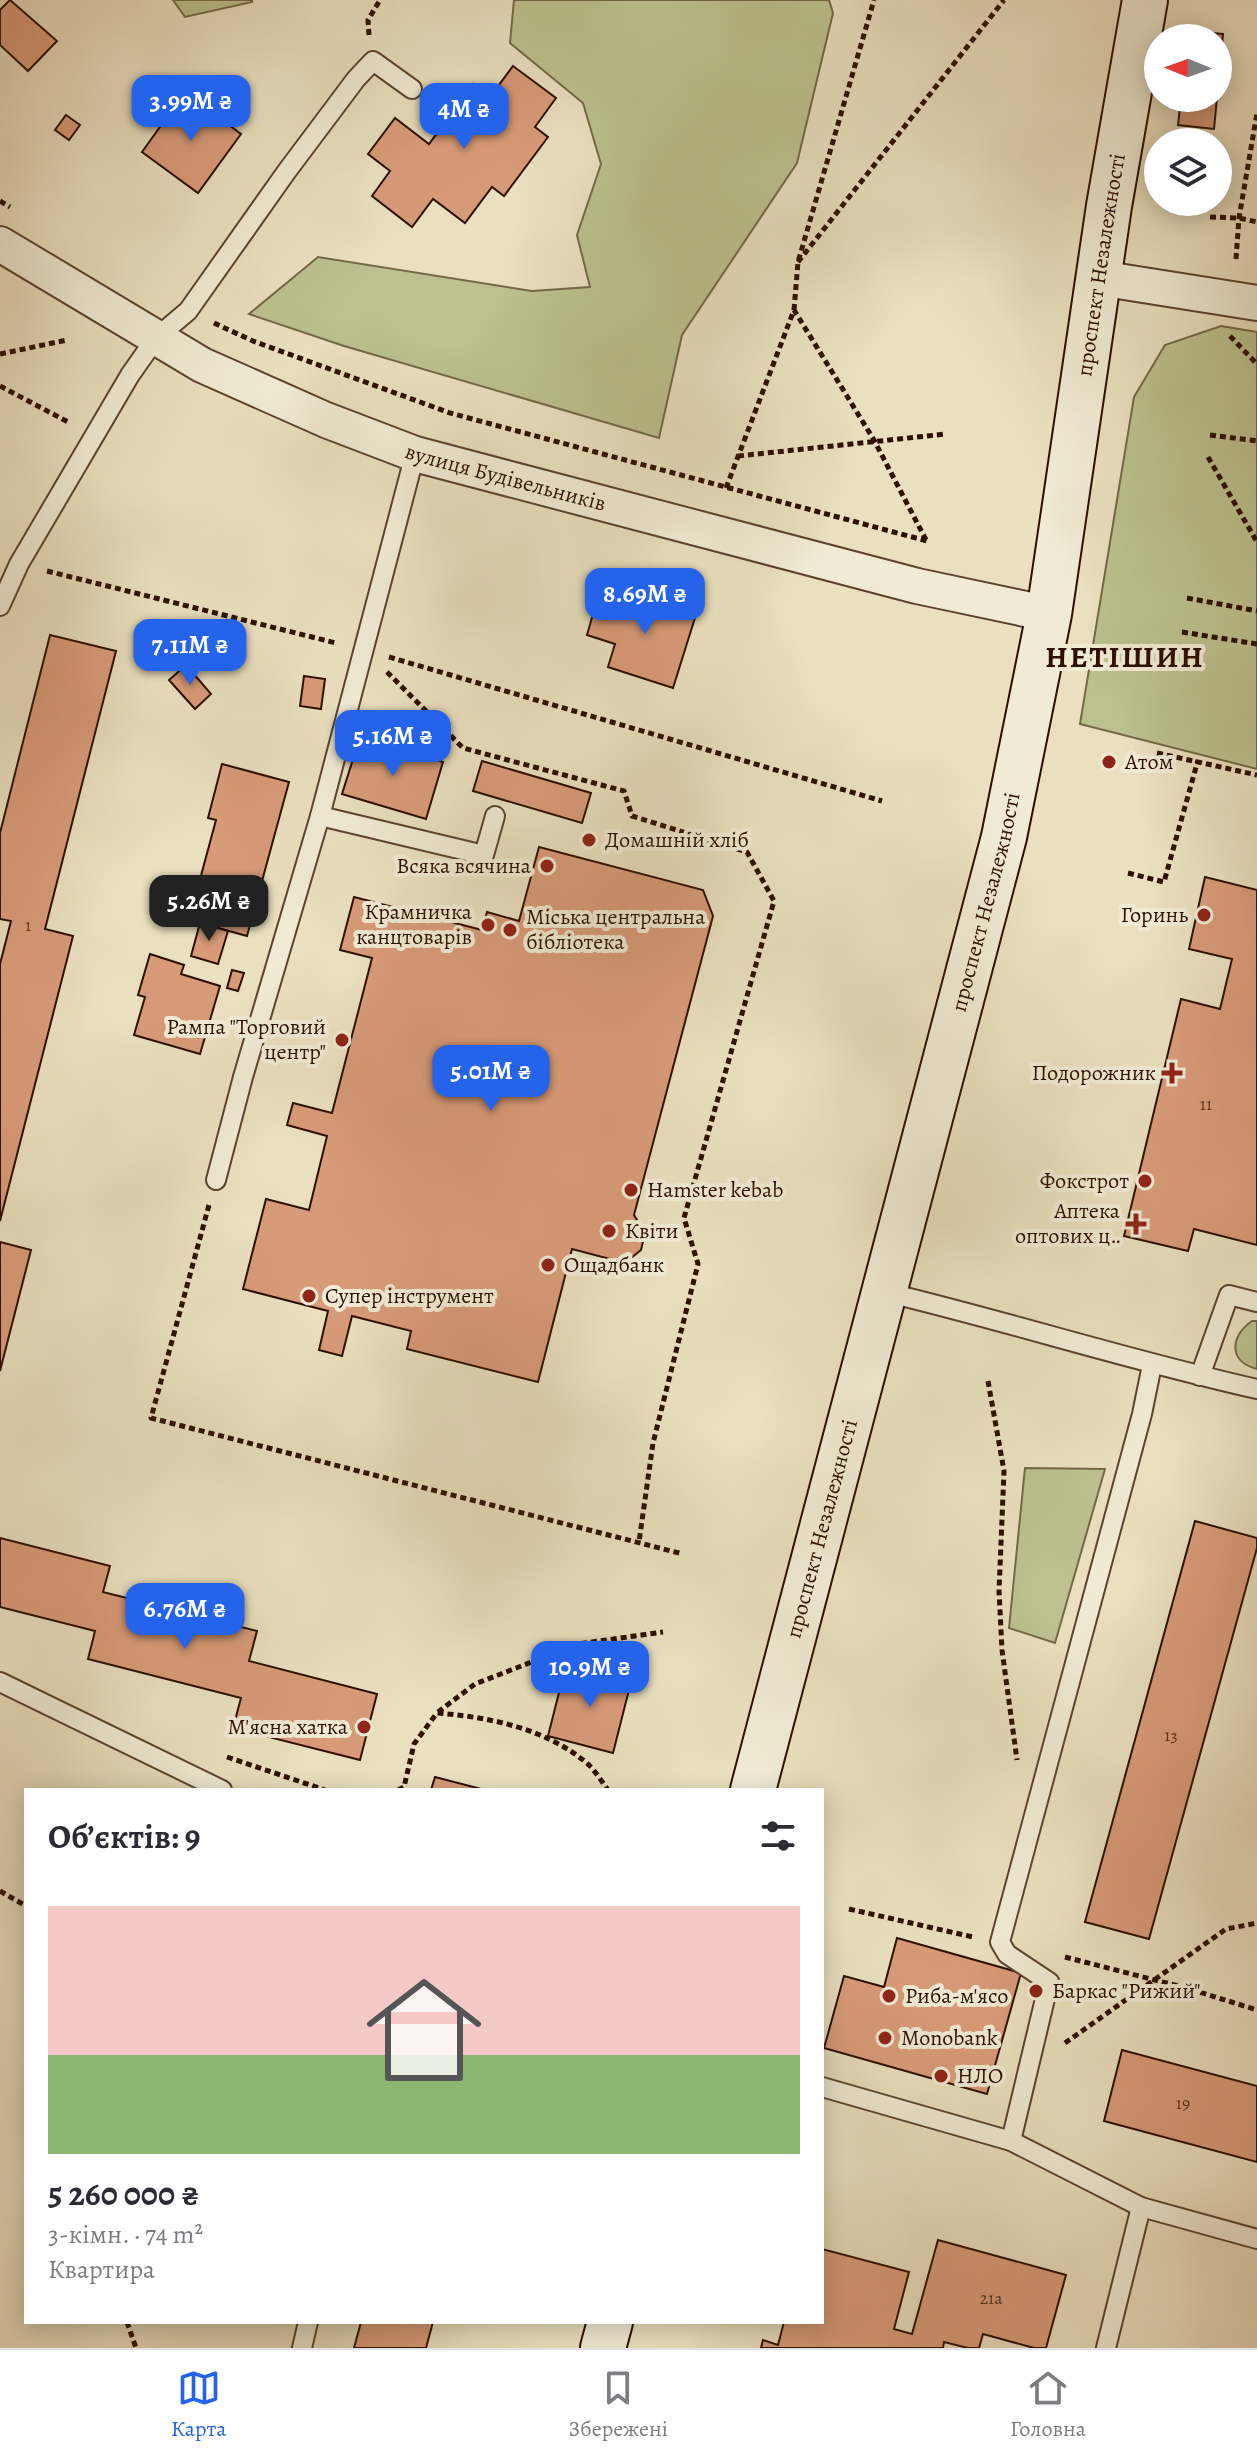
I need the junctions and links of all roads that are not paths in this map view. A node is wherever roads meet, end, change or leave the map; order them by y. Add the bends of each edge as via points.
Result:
1 (1137, 1) edge
2 (412, 89) dead end
3 (0, 244) edge
4 (1099, 278) junction
5 (1257, 303) edge
6 (156, 338) junction
7 (415, 454) junction
8 (0, 606) edge
9 (1049, 614) junction
10 (320, 816) junction
11 (495, 816) dead end
12 (216, 1180) road end
13 (885, 1292) junction
14 (1257, 1302) edge
15 (1152, 1365) junction
16 (1200, 1376) junction
17 (1257, 1389) edge
18 (0, 1682) edge
19 (218, 1788) edge
20 (754, 1788) edge
21 (824, 2088) edge
22 (1011, 2141) junction
23 (1141, 2207) junction
24 (1257, 2239) edge
25 (308, 2324) edge
26 (609, 2324) edge
27 (302, 2348) edge
28 (603, 2348) edge
29 (1106, 2348) edge

1 - 4 main road, проспект Незалежності
2 - 6 lane via 373,61 188,311
3 - 6 street, вулиця Будівельників
4 - 5 street
4 - 9 main road, проспект Незалежності
6 - 7 street, вулиця Будівельників via 254,389
6 - 8 lane via 19,564
7 - 9 street, вулиця Будівельників via 917,586
7 - 10 lane
9 - 13 main road, проспект Незалежності via 1004,837
10 - 11 lane via 484,855
10 - 12 lane
13 - 15 lane
13 - 20 main road, проспект Незалежності
14 - 16 lane via 1229,1295
15 - 16 lane
15 - 22 lane via 1000,1942 1007,1954 1049,1982
16 - 17 lane
18 - 19 lane
21 - 22 lane
22 - 23 lane
23 - 24 lane
23 - 29 lane
25 - 27 lane
26 - 28 main road

